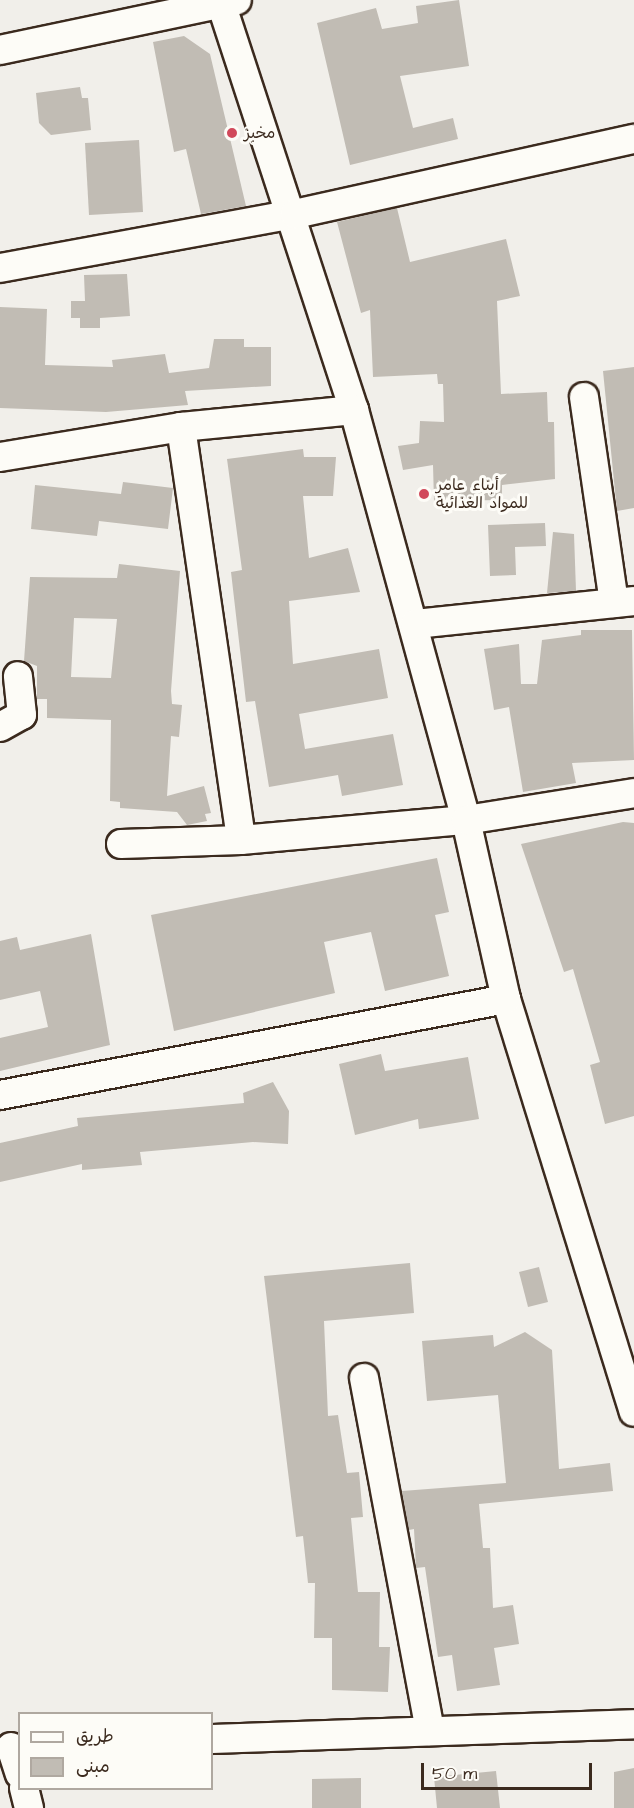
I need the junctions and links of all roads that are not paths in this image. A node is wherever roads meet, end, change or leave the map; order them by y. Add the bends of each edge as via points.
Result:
1 (226, 1) edge
2 (0, 50) edge
3 (634, 139) edge
4 (295, 214) junction
5 (0, 267) edge
6 (584, 397) dead end
7 (354, 410) junction
8 (181, 427) junction
9 (0, 457) edge
10 (624, 602) edge
11 (415, 624) junction
12 (18, 676) dead end
13 (0, 727) edge
14 (634, 793) edge
15 (466, 820) junction
16 (241, 840) junction
17 (121, 844) dead end
18 (506, 999) junction
19 (0, 1095) edge
20 (364, 1378) dead end
21 (634, 1412) edge
22 (634, 1724) edge
23 (430, 1731) junction
24 (213, 1739) edge
25 (10, 1747) edge
26 (18, 1769) edge
27 (24, 1790) edge
28 (29, 1808) edge

1 - 2 street
1 - 4 street
3 - 4 street
4 - 5 street
4 - 7 street
6 - 10 street
7 - 8 street
7 - 11 street
8 - 9 street
8 - 16 street
10 - 11 street
11 - 15 street
12 - 13 street via 22,715
14 - 15 street
15 - 16 street
15 - 18 street
16 - 17 street
18 - 19 street
18 - 21 street
20 - 23 street
22 - 23 street
23 - 24 street
25 - 26 street
27 - 28 street

